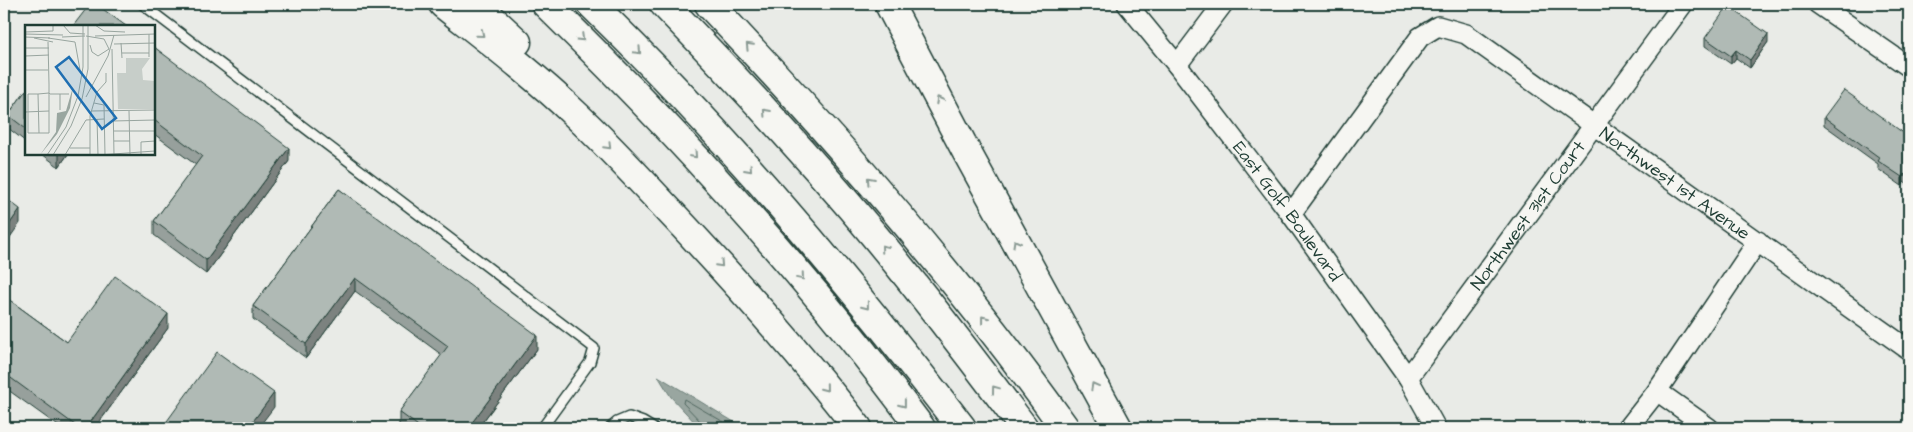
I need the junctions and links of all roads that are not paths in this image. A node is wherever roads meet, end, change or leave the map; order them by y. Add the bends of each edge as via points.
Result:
1 (142, 4) edge
2 (443, 4) edge
3 (476, 4) edge
4 (546, 4) edge
5 (591, 4) edge
6 (664, 4) edge
7 (709, 4) edge
8 (889, 4) edge
9 (1127, 4) edge
10 (1223, 4) edge
11 (1683, 4) edge
12 (1818, 4) edge
13 (1178, 65) junction
14 (1909, 67) edge
15 (573, 112) junction
16 (1594, 124) junction
17 (1291, 214) junction
18 (1758, 241) junction
19 (1909, 350) edge
20 (1408, 378) junction
21 (1657, 391) junction
22 (542, 428) edge
23 (610, 428) edge
24 (653, 428) edge
25 (858, 428) edge
26 (922, 428) edge
27 (962, 428) edge
28 (1024, 428) edge
29 (1065, 428) edge
30 (1118, 428) edge
31 (1436, 428) edge
32 (1628, 428) edge
33 (1709, 428) edge

1 - 22 lane via 594,348 590,362
2 -> 15 highway
3 - 15 highway via 559,81
4 -> 26 highway via 755,222
5 -> 27 highway via 697,111 778,200
28 -> 6 highway via 909,278 838,194
29 -> 7 highway via 877,188
30 -> 8 highway via 964,149
9 - 13 street, East Golf Boulevard
10 - 13 street
11 - 16 street, Northwest 31st Court
12 - 14 street
13 - 17 street, East Golf Boulevard
15 -> 25 highway via 730,275
16 - 17 street, Northwest 1st Avenue via 1466,34 1438,26 1420,37
16 - 18 street, Northwest 1st Avenue
16 - 20 street, Northwest 31st Court
17 - 20 street, East Golf Boulevard
18 - 19 street, Northwest 1st Avenue
18 - 21 street
20 - 31 street, East Golf Boulevard
21 - 32 street
21 - 33 street
23 - 24 lane via 629,417

